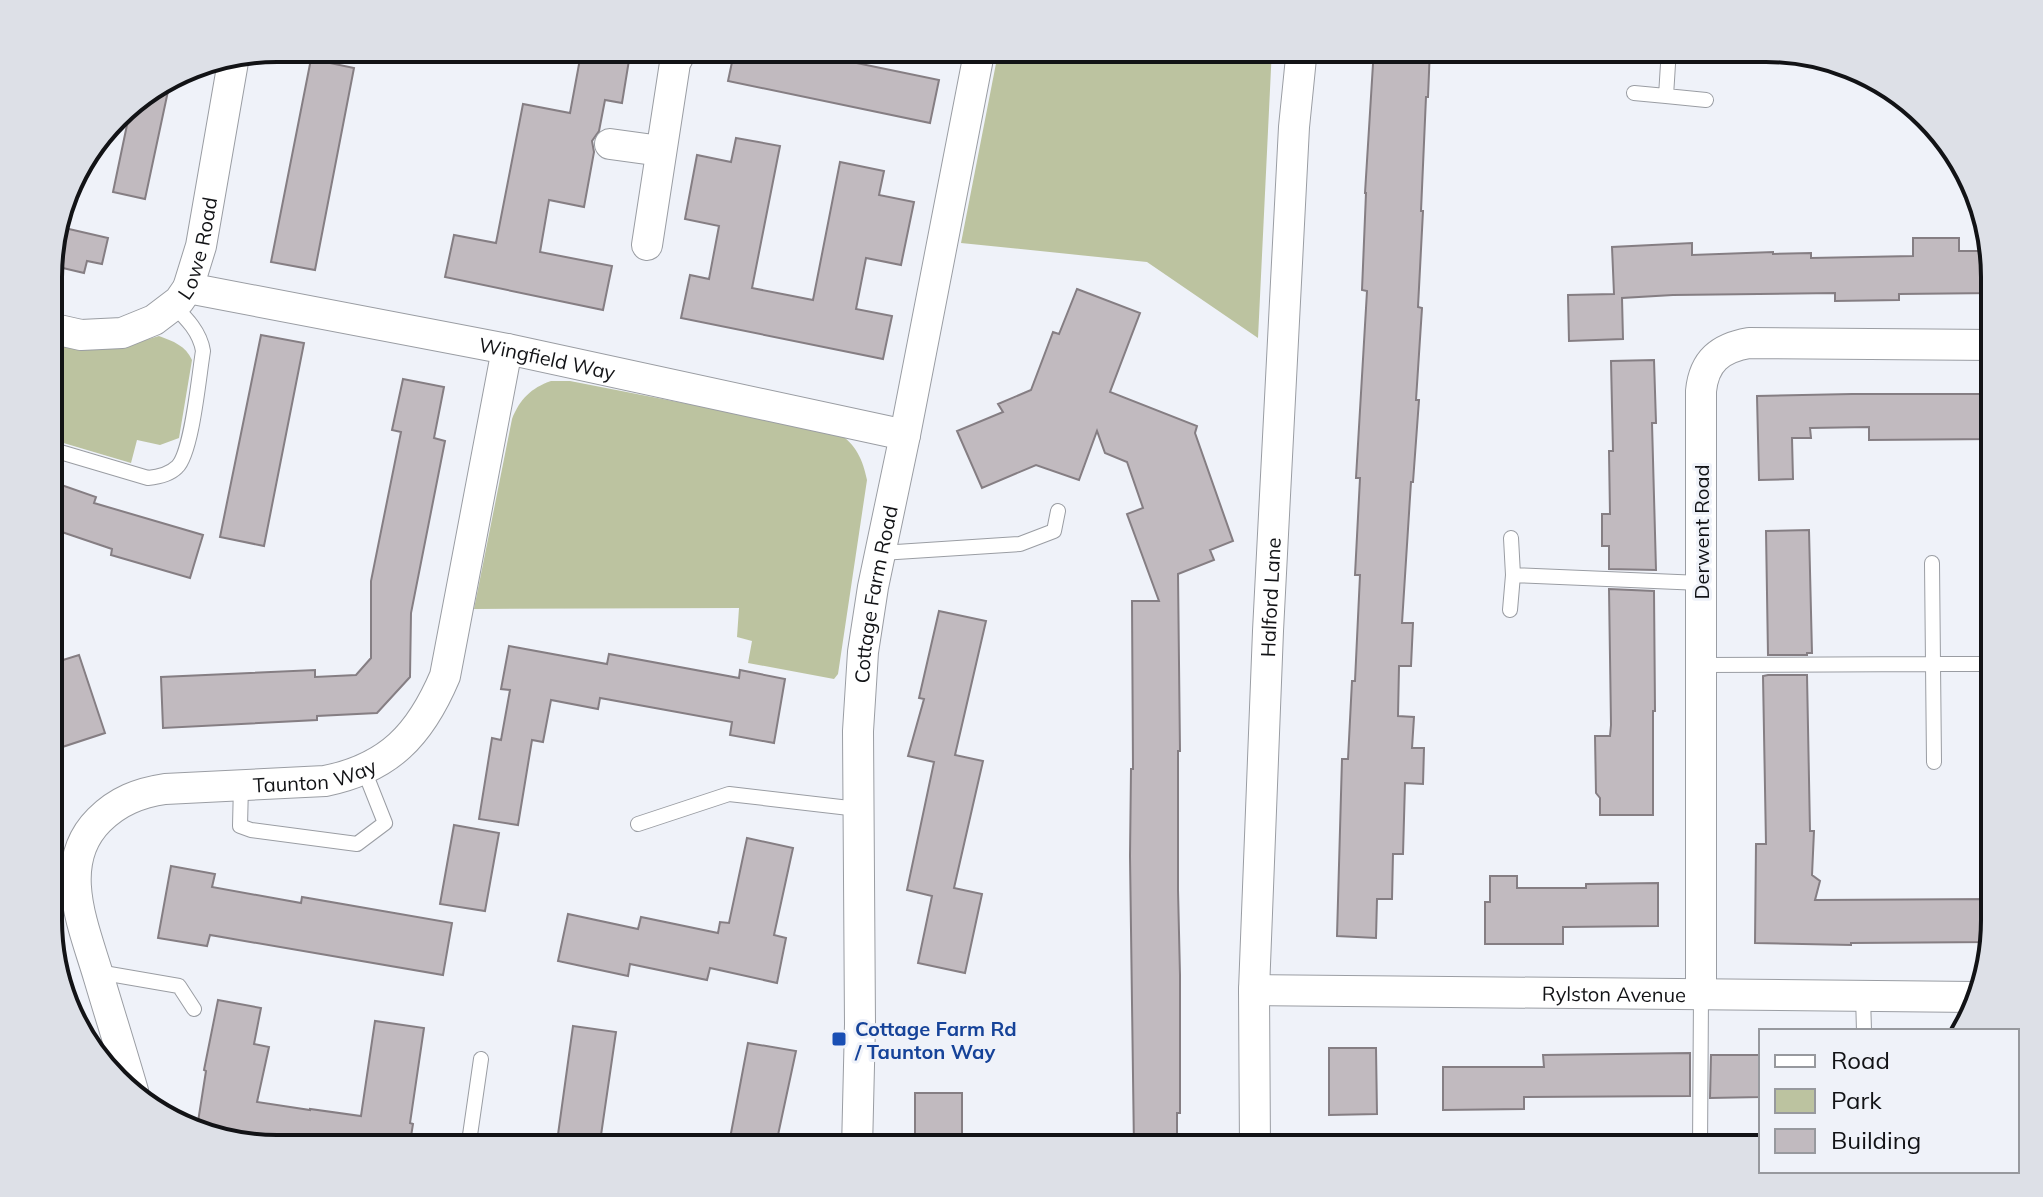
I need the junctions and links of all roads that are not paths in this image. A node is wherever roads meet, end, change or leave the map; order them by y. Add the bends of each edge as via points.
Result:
1 (676, 62) edge
2 (977, 62) edge
3 (1301, 62) edge
4 (1668, 62) edge
5 (232, 67) edge
6 (1634, 93) dead end
7 (1666, 96) junction
8 (1706, 100) dead end
9 (610, 144) dead end
10 (661, 151) junction
11 (647, 245) dead end
12 (181, 297) junction
13 (62, 331) edge
14 (1981, 345) edge
15 (507, 349) junction
16 (905, 435) junction
17 (62, 453) edge
18 (1058, 511) dead end
19 (1511, 538) dead end
20 (881, 553) junction
21 (1932, 563) dead end
22 (1513, 575) junction
23 (1701, 583) junction
24 (1510, 610) dead end
25 (1933, 664) junction
26 (1981, 664) edge
27 (1701, 665) junction
28 (1934, 762) dead end
29 (364, 770) junction
30 (241, 785) junction
31 (858, 809) junction
32 (638, 824) dead end
33 (97, 972) junction
34 (1254, 990) junction
35 (1701, 994) junction
36 (1863, 996) junction
37 (1967, 997) edge
38 (194, 1009) dead end
39 (1864, 1029) edge
40 (481, 1059) dead end
41 (128, 1075) edge
42 (470, 1135) edge
43 (857, 1135) edge
44 (1255, 1135) edge
45 (1700, 1135) edge

1 - 10 street
2 - 16 street, Cottage Farm Road
3 - 34 street, Halford Lane via 1268,631
4 - 7 lane
5 - 12 street, Lowe Road via 201,246
6 - 7 lane
7 - 8 lane
9 - 10 street
10 - 11 street
12 - 13 street, Lowe Road via 154,320 122,333
12 - 15 street, Wingfield Way
12 - 17 lane via 203,351 188,445 179,466 148,478
14 - 23 street, Derwent Road via 1749,343 1719,354 1706,370 1701,391
15 - 16 street, Wingfield Way
15 - 29 street, Taunton Way via 445,676 410,736
16 - 20 street, Cottage Farm Road
18 - 20 lane via 1054,531 1020,544
19 - 22 lane
20 - 31 street, Cottage Farm Road via 863,652
21 - 25 lane
22 - 23 lane
22 - 24 lane
23 - 27 street, Derwent Road
25 - 26 lane
25 - 27 lane
25 - 28 lane
27 - 35 street, Derwent Road
29 - 30 street, Taunton Way via 325,781
29 - 30 lane via 385,823 357,844 240,826
30 - 33 street, Taunton Way via 145,792 119,803 94,825 78,854 75,876
31 - 32 lane via 729,794
31 - 43 street, Cottage Farm Road
33 - 38 lane via 179,986
33 - 41 street, Taunton Way
34 - 35 street, Rylston Avenue
34 - 44 street, Halford Lane
35 - 36 street, Rylston Avenue
35 - 45 lane
36 - 37 street, Rylston Avenue
36 - 39 lane
40 - 42 lane

